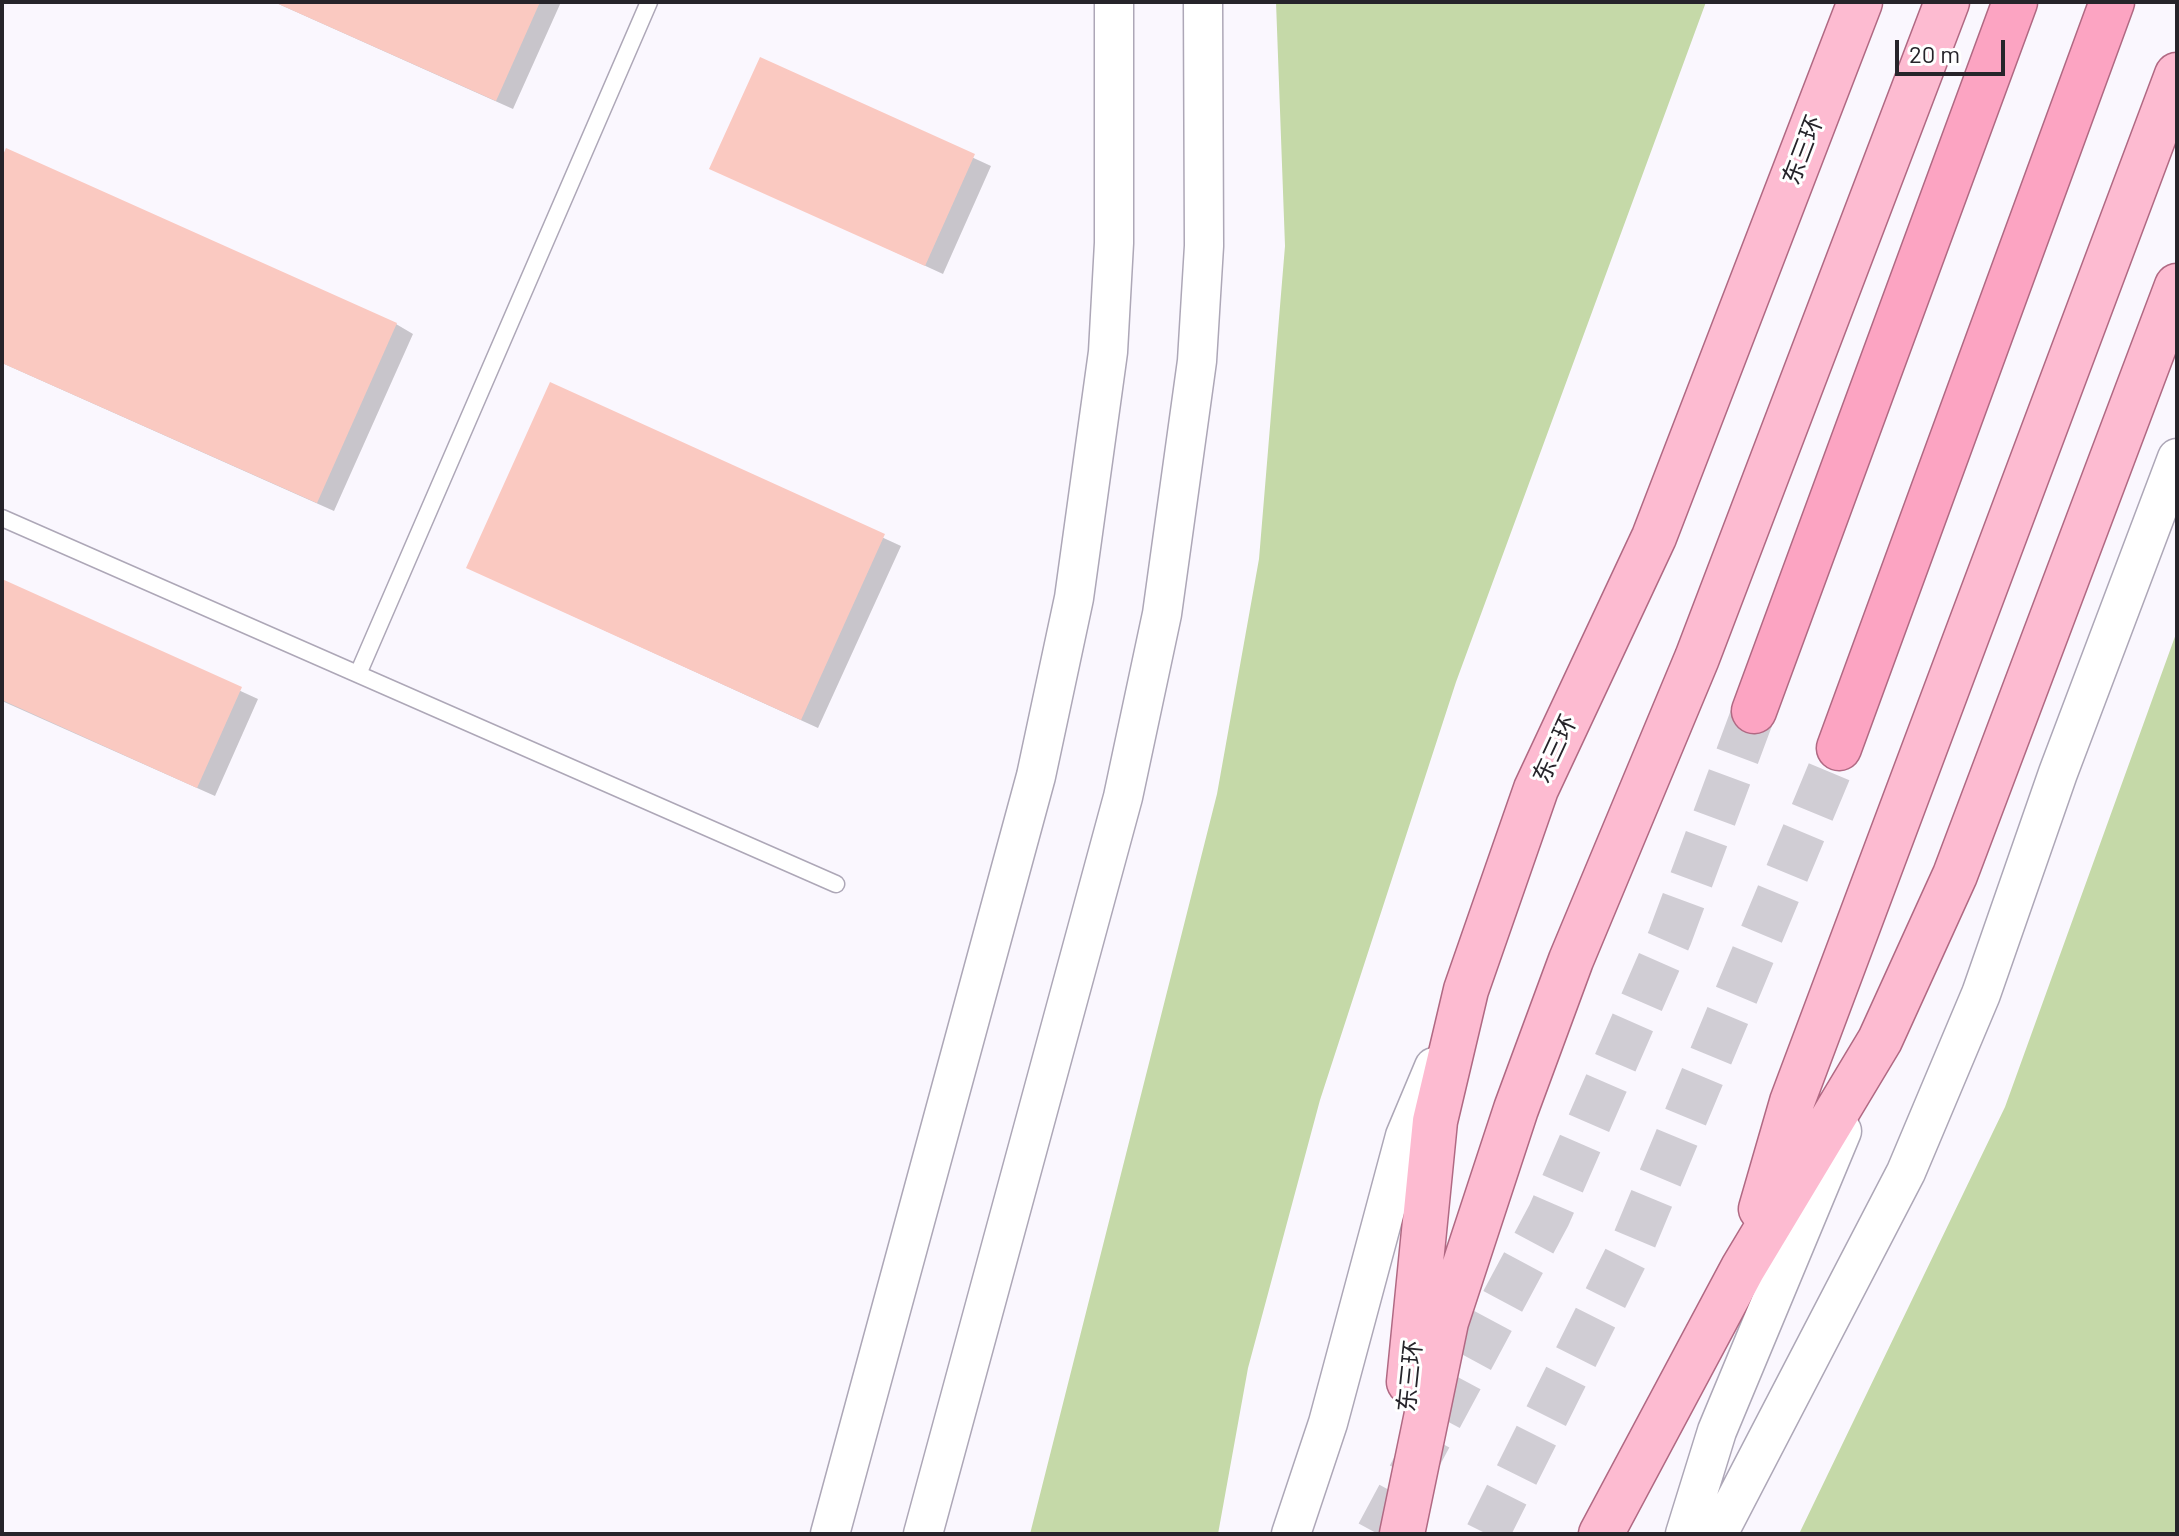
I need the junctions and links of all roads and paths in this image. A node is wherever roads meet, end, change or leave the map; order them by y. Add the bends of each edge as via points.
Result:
1 (649, 2) edge
2 (1114, 2) edge
3 (1203, 2) edge
4 (1860, 2) edge
5 (1947, 2) edge
6 (2015, 2) edge
7 (2112, 2) edge
8 (2177, 75) edge
9 (2177, 286) edge
10 (2177, 458) edge
11 (2, 518) edge
12 (358, 674) junction
13 (1754, 711) tunnel mouth
14 (1839, 748) tunnel mouth
15 (836, 884) dead end
16 (1466, 990) junction
17 (1880, 1040) junction
18 (1743, 1268) junction
19 (830, 1534) edge
20 (923, 1534) edge
21 (1291, 1534) edge
22 (1394, 1534) edge
23 (1402, 1534) edge
24 (1601, 1534) edge
25 (1685, 1534) edge
26 (1718, 1534) edge

1 - 12 lane
2 - 19 street via 1114,243 1108,352 1074,598 1036,776
3 - 20 street via 1204,246 1197,361 1162,614 1119,813
4 - 16 main road, 东三环 via 1654,537 1536,789
5 - 23 main road via 1697,658 1571,960 1516,1109 1446,1322
6 - 13 highway
7 - 14 highway
8 - 18 main road via 1792,1102
9 - 17 main road via 1955,875
10 - 26 street via 1981,994 1912,1158
11 - 12 lane
12 - 15 lane
16 - 21 street via 1405,1136 1328,1423
16 - 22 main road, 东三环 via 1435,1121
17 - 18 main road
17 - 25 street via 1717,1431
18 - 24 main road

